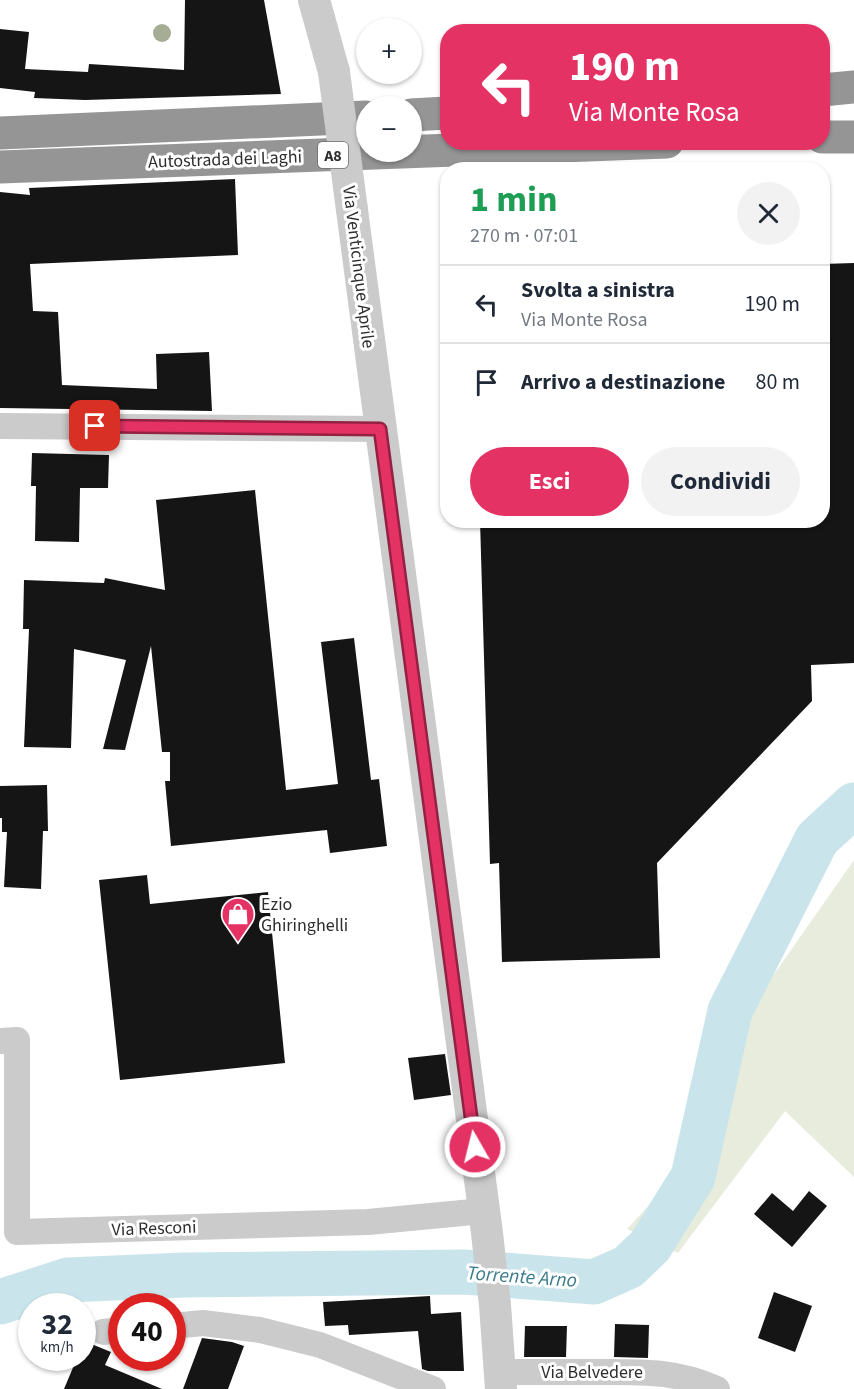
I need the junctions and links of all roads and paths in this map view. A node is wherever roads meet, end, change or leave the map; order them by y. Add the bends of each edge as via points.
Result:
1 (314, 0) edge
2 (854, 87) edge
3 (830, 89) edge
4 (854, 100) edge
5 (830, 101) edge
6 (440, 113) edge
7 (422, 114) edge
8 (356, 117) edge
9 (0, 133) edge
10 (854, 136) edge
11 (830, 137) edge
12 (454, 150) edge
13 (0, 167) edge
14 (0, 426) edge
15 (380, 429) junction
16 (8, 1040) edge
17 (485, 1222) junction
18 (186, 1325) edge
19 (501, 1381) edge
20 (433, 1389) edge
21 (717, 1389) edge

1 - 15 street, Via Venticinque Aprile, bridge via 334,72
2 - 3 highway
4 - 5 highway
6 - 7 highway
8 - 9 highway, Autostrada dei Laghi / A8
10 - 11 highway
12 - 13 highway, Autostrada dei Laghi / A8
14 - 15 street
15 - 17 street, Via Venticinque Aprile
16 - 17 street, Via Resconi via 17,1232
17 - 19 street, Via Venticinque Aprile
18 - 20 street via 260,1330 320,1345
19 - 21 street, Via Belvedere via 650,1372 678,1376

